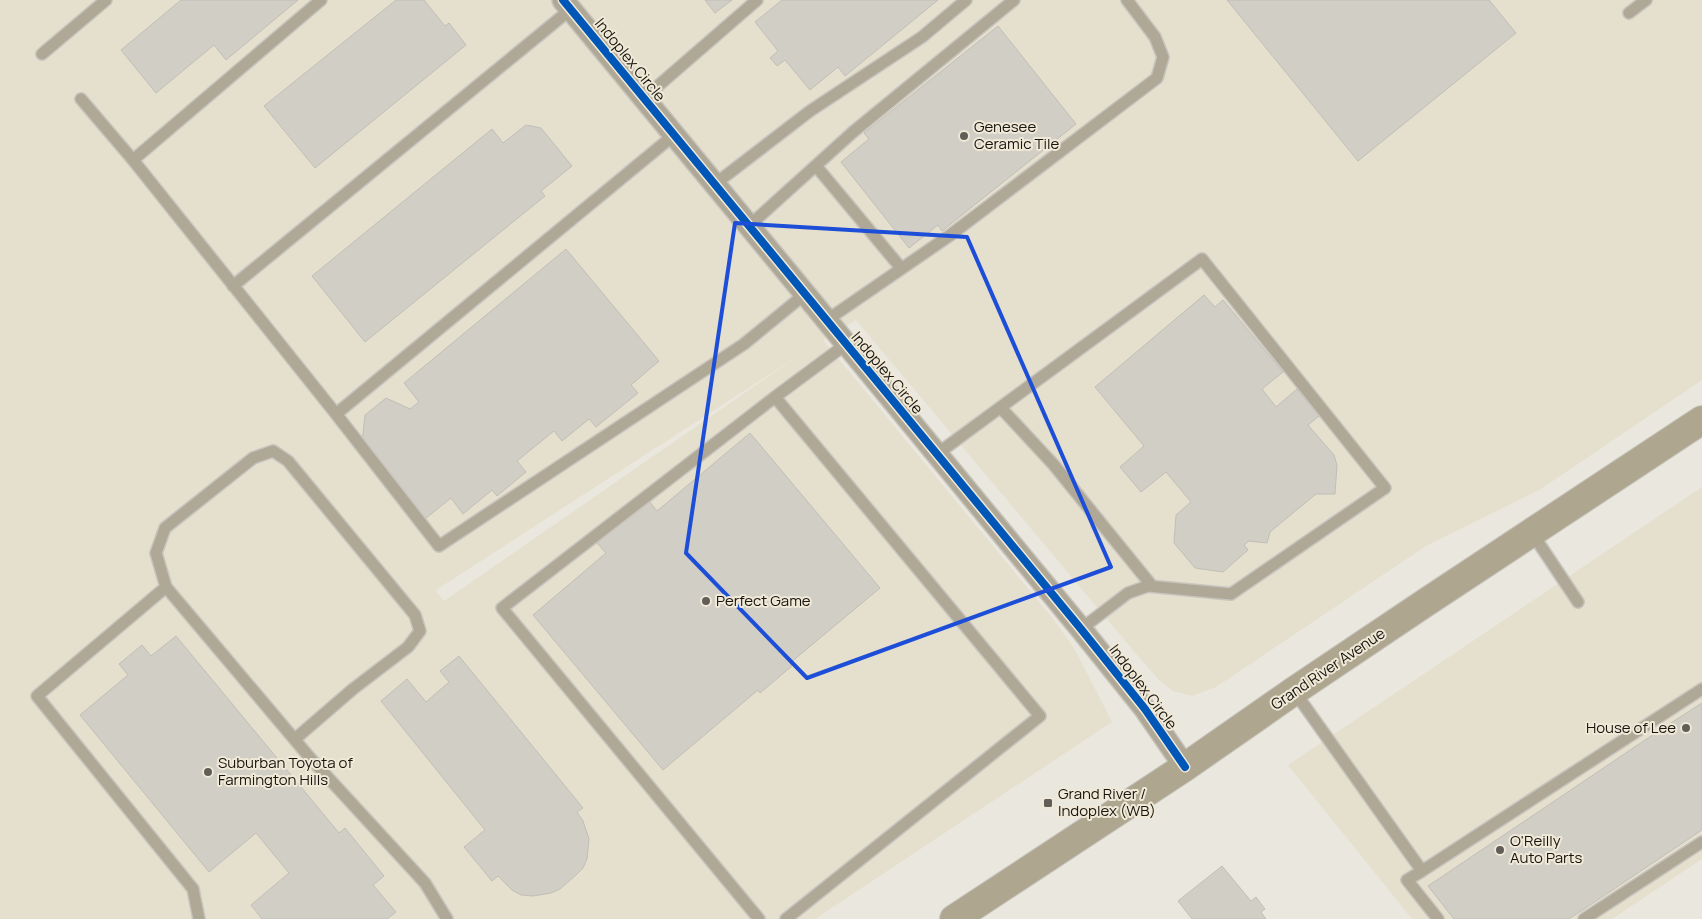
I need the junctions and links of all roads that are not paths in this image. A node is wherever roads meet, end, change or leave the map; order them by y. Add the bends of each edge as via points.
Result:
1 (106, 0) edge
2 (321, 0) edge
3 (757, 0) edge
4 (966, 0) edge
5 (1014, 0) edge
6 (1127, 0) edge
7 (1646, 0) edge
8 (567, 5) edge
9 (1629, 13) dead end
10 (42, 54) dead end
11 (644, 98) junction
12 (81, 99) dead end
13 (674, 135) junction
14 (132, 160) junction
15 (816, 166) junction
16 (715, 184) junction
17 (750, 225) junction
18 (901, 268) junction
19 (233, 286) junction
20 (805, 294) junction
21 (827, 320) junction
22 (846, 344) junction
23 (776, 397) junction
24 (1001, 408) junction
25 (336, 414) junction
26 (1702, 420) edge
27 (937, 454) junction
28 (1532, 533) junction
29 (1152, 586) junction
30 (166, 587) junction
31 (1578, 602) dead end
32 (1081, 629) junction
33 (1702, 689) edge
34 (1294, 691) junction
35 (295, 739) junction
36 (1185, 767) junction
37 (1702, 842) edge
38 (1422, 871) junction
39 (199, 919) edge
40 (447, 919) edge
41 (758, 919) edge
42 (786, 919) edge
43 (954, 919) edge
44 (1438, 919) edge
45 (1584, 919) edge

1 - 10 lane
2 - 14 lane
3 - 11 lane
4 - 16 lane via 922,37 810,111
5 - 15 lane
6 - 18 lane via 1155,36 1164,57 1158,78 949,236
7 - 9 lane
8 - 11 street, Indoplex Circle
8 - 19 lane
11 - 13 street, Indoplex Circle
12 - 14 lane
13 - 16 street, Indoplex Circle
13 - 25 lane
14 - 19 lane
15 - 17 lane
15 - 18 lane
16 - 17 street, Indoplex Circle
17 - 20 street, Indoplex Circle
18 - 21 lane
19 - 25 lane
20 - 21 street, Indoplex Circle
20 - 25 lane via 744,344 439,546
21 - 22 street, Indoplex Circle
22 - 23 lane
22 - 27 street, Indoplex Circle
23 - 41 lane via 502,608
23 - 42 lane via 1040,716
24 - 27 lane
24 - 29 lane via 1053,464
24 - 29 lane via 1202,259 1385,488 1231,594
26 - 28 main road, Grand River Avenue
27 - 32 street, Indoplex Circle
28 - 31 lane
28 - 34 main road, Grand River Avenue
29 - 32 lane via 1128,593
30 - 35 lane
30 - 35 lane via 156,553 165,528 253,458 273,451 288,460 415,614 420,631 408,647
30 - 39 lane via 37,696 193,888
32 - 36 street, Indoplex Circle via 1145,708
33 - 38 lane
34 - 36 main road, Grand River Avenue
34 - 38 lane
35 - 40 lane via 425,883
36 - 43 main road, Grand River Avenue
37 - 45 lane
38 - 44 lane via 1407,880

